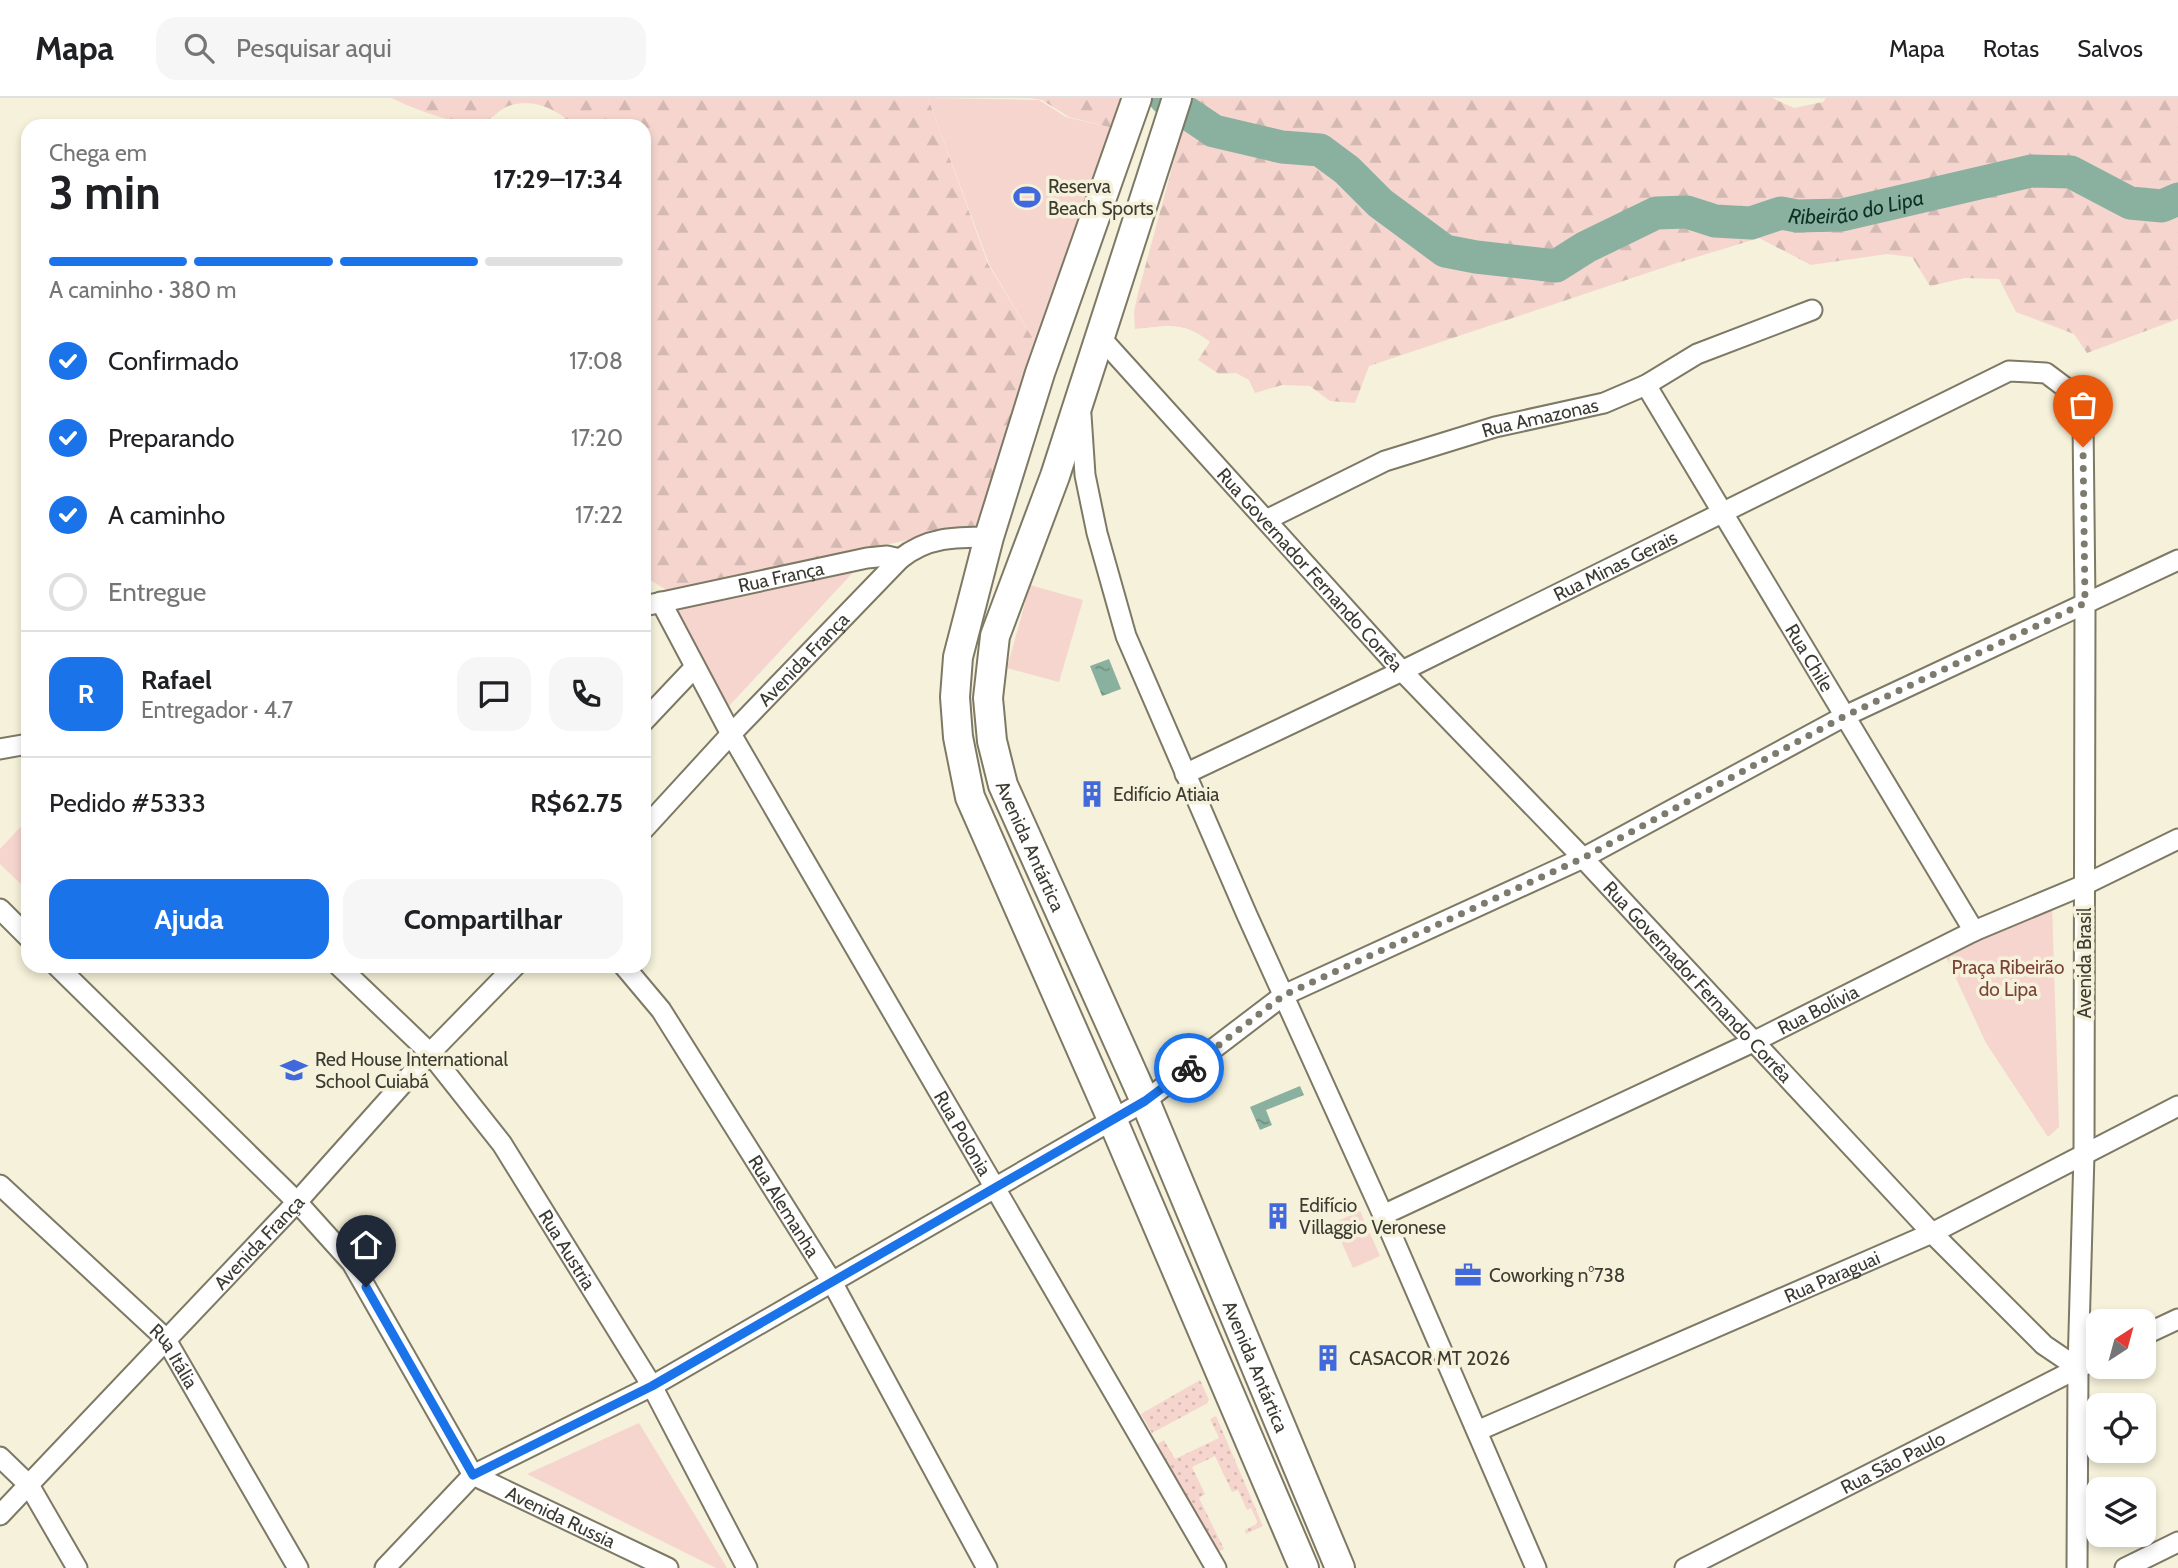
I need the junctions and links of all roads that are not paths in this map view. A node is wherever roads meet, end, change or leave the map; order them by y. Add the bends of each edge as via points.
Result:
1 (1137, 98) edge
2 (1177, 98) edge
3 (1812, 310) dead end
4 (1101, 338) junction
5 (2046, 373) joint
6 (1646, 384) junction
7 (1081, 393) junction
8 (1724, 512) junction
9 (1266, 520) junction
10 (989, 537) junction
11 (1030, 542) junction
12 (900, 559) junction
13 (2178, 560) edge
14 (2085, 603) junction
15 (652, 604) edge
16 (695, 667) junction
17 (1402, 671) junction
18 (651, 714) edge
19 (1845, 716) junction
20 (731, 734) junction
21 (21, 745) edge
22 (0, 749) edge
23 (1185, 774) junction
24 (651, 821) edge
25 (2178, 839) edge
26 (1583, 858) junction
27 (2084, 885) junction
28 (0, 909) edge
29 (21, 930) edge
30 (1974, 931) junction
31 (64, 973) edge
32 (347, 973) edge
33 (507, 973) edge
34 (630, 973) edge
35 (1284, 995) junction
36 (1753, 1042) junction
37 (430, 1053) junction
38 (1145, 1101) junction
39 (2178, 1106) edge
40 (1112, 1119) junction
41 (2084, 1154) junction
42 (0, 1185) edge
43 (996, 1188) junction
44 (297, 1202) junction
45 (1383, 1215) junction
46 (1932, 1233) junction
47 (832, 1282) junction
48 (2178, 1319) edge
49 (2156, 1329) edge
50 (165, 1338) junction
51 (2086, 1364) edge
52 (2078, 1368) junction
53 (652, 1386) junction
54 (1477, 1431) junction
55 (0, 1457) edge
56 (1294, 1463) junction
57 (1262, 1474) junction
58 (473, 1475) junction
59 (29, 1485) junction
60 (0, 1515) edge
61 (2178, 1542) edge
62 (77, 1568) edge
63 (298, 1568) edge
64 (385, 1568) edge
65 (668, 1568) edge
66 (747, 1568) edge
67 (987, 1568) edge
68 (1216, 1568) edge
69 (1304, 1568) edge
70 (1340, 1568) edge
71 (1536, 1568) edge
72 (1685, 1568) edge
73 (2077, 1568) edge
74 (2125, 1568) edge

1 - 10 main road, Avenida Antártica via 1040,373
2 - 4 main road, Avenida Antártica
3 - 6 street, Rua Amazonas via 1697,354
4 - 7 main road, Avenida Antártica
4 - 9 street, Rua Governador Fernando Corrêa
5 - 8 street, Rua Minas Gerais via 2009,372
5 - 14 street, Avenida Brasil via 2070,391 2083,421
6 - 8 street, Rua Chile
6 - 9 street, Rua Amazonas via 1604,403 1495,427 1385,461
7 - 11 main road, Avenida Antártica
7 - 23 street via 1085,475 1107,571 1126,636
8 - 17 street, Rua Minas Gerais
8 - 19 street, Rua Chile
9 - 17 street, Rua Governador Fernando Corrêa
10 - 11 main road
10 - 12 street, Avenida França via 932,540
10 - 40 main road, Avenida Antártica via 966,620 955,697 970,797
11 - 38 main road, Avenida Antártica via 995,636 988,698 992,741 1003,785
12 - 15 street, Rua França via 867,558
12 - 20 street, Avenida França
13 - 14 street
14 - 19 street
14 - 27 street, Avenida Brasil
15 - 16 street
16 - 18 street
16 - 20 street
17 - 23 street, Rua Minas Gerais
17 - 26 street, Rua Governador Fernando Corrêa
19 - 26 street
19 - 30 street, Rua Chile
20 - 24 street, Avenida França
20 - 43 street, Rua Polonia
21 - 22 street
23 - 35 street
25 - 27 street, Rua Bolívia
26 - 35 street
26 - 36 street, Rua Governador Fernando Corrêa
27 - 30 street, Rua Bolívia
27 - 41 street, Avenida Brasil
28 - 29 street
30 - 36 street, Rua Bolívia
31 - 44 street
32 - 37 street, Rua Austria
33 - 37 street, Avenida França
34 - 47 street, Rua Alemanha via 661,1010
35 - 38 street
35 - 45 street
36 - 45 street, Rua Bolívia
36 - 46 street, Rua Governador Fernando Corrêa
37 - 44 street, Avenida França
37 - 53 street, Rua Austria via 502,1144
38 - 40 street
38 - 56 main road, Avenida Antártica
39 - 41 street, Rua Paraguai
40 - 43 street
40 - 57 main road, Avenida Antártica
41 - 46 street, Rua Paraguai
41 - 52 street, Avenida Brasil
42 - 50 street, Rua Itália
43 - 47 street
43 - 68 street, Rua Polonia
44 - 50 street, Avenida França
44 - 58 street via 352,1263
45 - 54 street
46 - 52 street, Rua Governador Fernando Corrêa via 2044,1345
46 - 54 street, Rua Paraguai
47 - 53 street
47 - 67 street, Rua Alemanha
48 - 49 street
50 - 59 street, Avenida França
50 - 63 street, Rua Itália
51 - 52 street, Rua São Paulo
52 - 72 street, Rua São Paulo
52 - 73 street, Avenida Brasil
53 - 58 street
53 - 66 street, Rua Austria
54 - 71 street
55 - 59 street
56 - 57 main road
56 - 70 main road, Avenida Antártica
57 - 69 main road, Avenida Antártica
58 - 64 street
58 - 65 street, Avenida Russia
59 - 60 street, Avenida França
59 - 62 street
61 - 74 street

